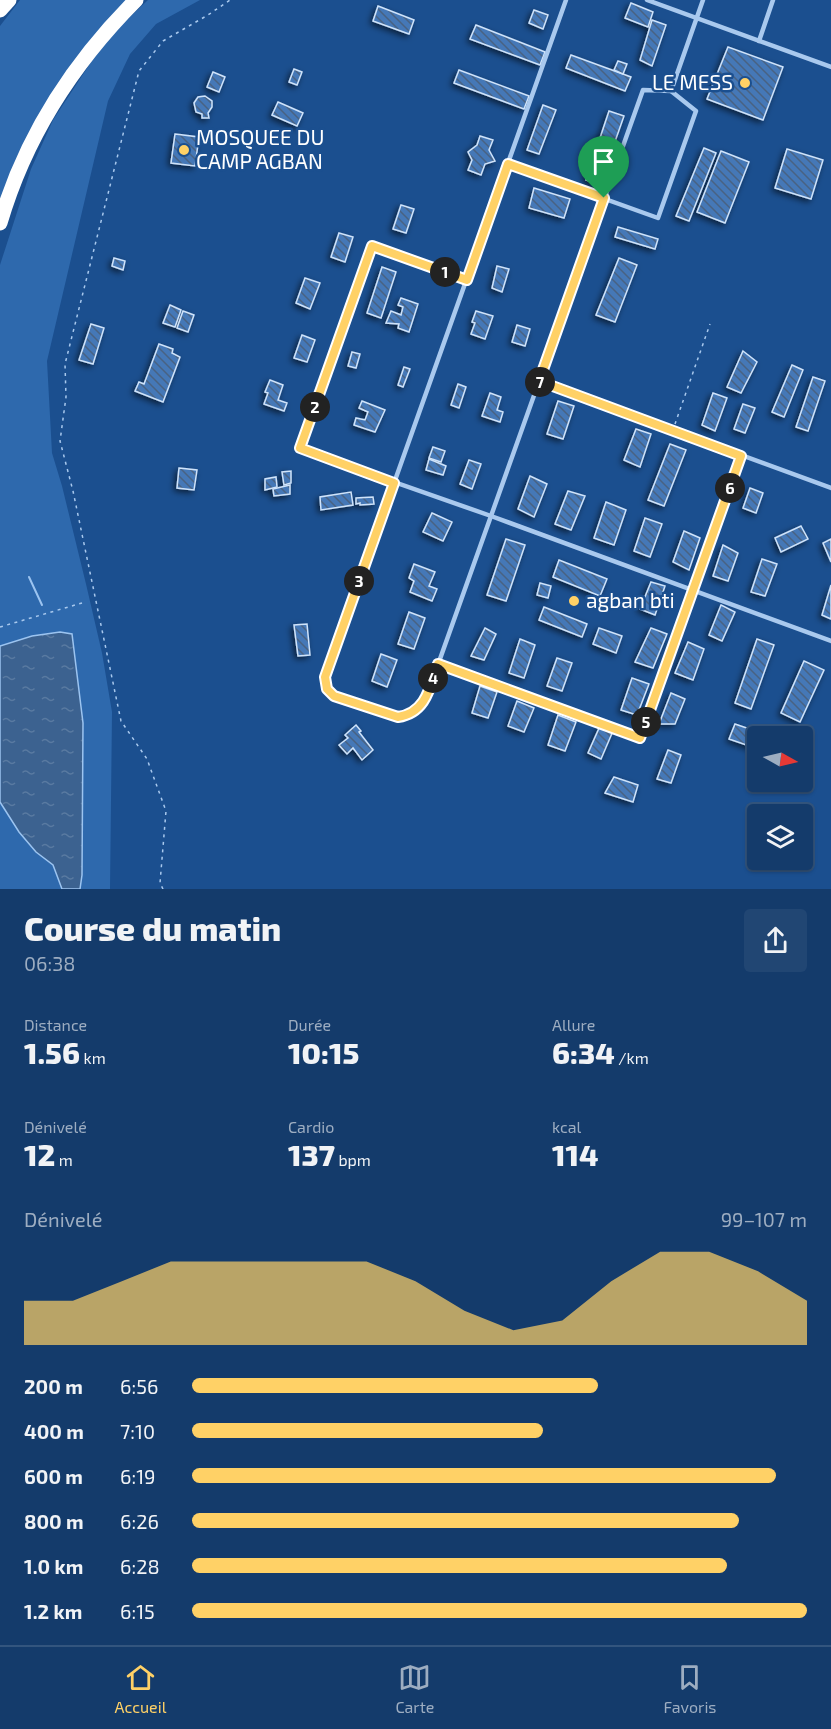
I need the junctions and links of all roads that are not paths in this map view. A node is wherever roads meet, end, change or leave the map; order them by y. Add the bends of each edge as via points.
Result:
1 (9, 0) edge
2 (136, 0) edge
3 (566, 0) edge
4 (647, 0) edge
5 (703, 0) edge
6 (773, 0) edge
7 (0, 10) edge
8 (697, 18) junction
9 (759, 41) junction
10 (831, 67) edge
11 (671, 91) junction
12 (508, 164) junction
13 (604, 198) junction
14 (0, 223) edge
15 (467, 280) junction
16 (539, 381) junction
17 (741, 456) junction
18 (394, 483) junction
19 (831, 488) edge
20 (491, 516) junction
21 (693, 590) junction
22 (831, 641) edge
23 (438, 664) junction

1 - 7 highway
2 - 14 highway via 88,54 44,117
3 - 12 lane
4 - 8 lane
5 - 8 lane
6 - 9 lane
8 - 9 lane
8 - 11 lane
9 - 10 lane
11 - 13 lane via 643,90
11 - 13 lane via 696,111 658,218
12 - 13 lane
12 - 15 lane
13 - 16 lane
15 - 18 lane
15 - 18 lane via 372,246 300,448
16 - 17 lane
16 - 20 lane
17 - 19 lane
17 - 21 lane
18 - 20 lane
18 - 23 lane via 325,677 327,689 334,696 398,717 406,716 425,701
20 - 21 lane
20 - 23 lane
21 - 22 lane
21 - 23 lane via 640,738

